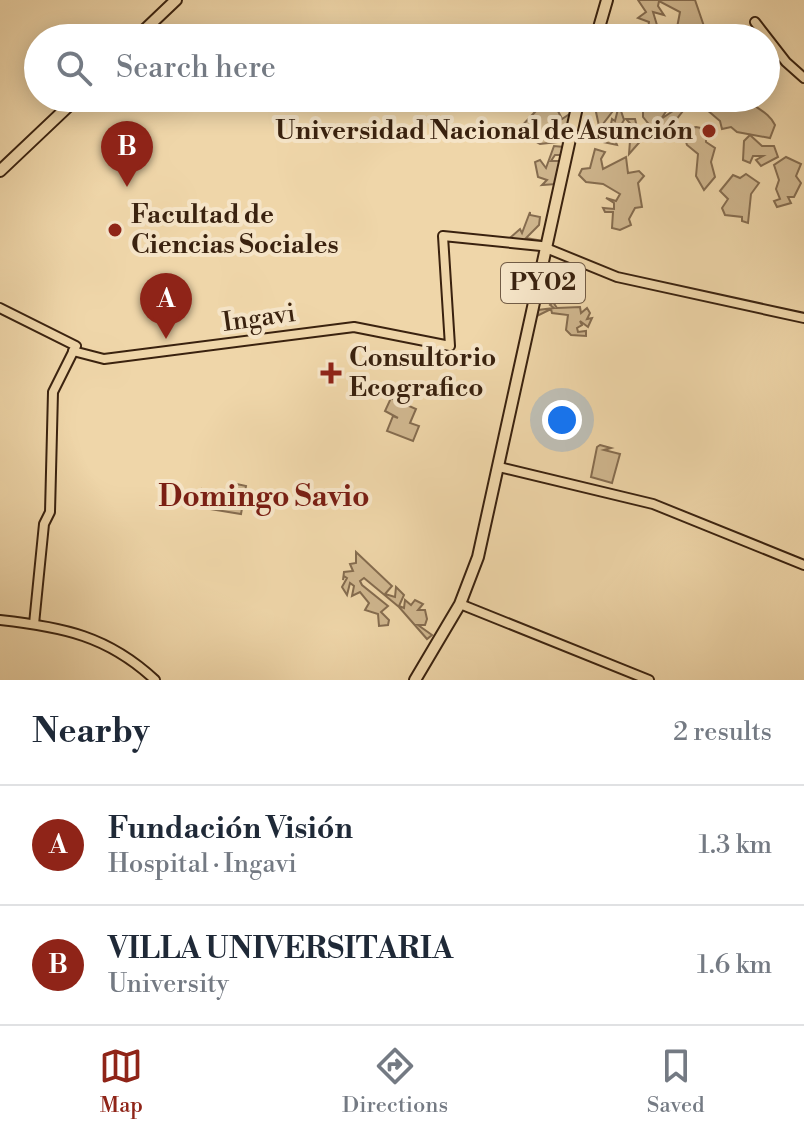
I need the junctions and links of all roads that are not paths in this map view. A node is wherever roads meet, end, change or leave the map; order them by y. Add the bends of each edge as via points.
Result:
1 (179, 0) edge
2 (600, 0) edge
3 (607, 0) edge
4 (153, 24) edge
5 (596, 24) edge
6 (599, 24) edge
7 (780, 54) edge
8 (804, 78) edge
9 (59, 112) edge
10 (60, 112) edge
11 (579, 112) edge
12 (0, 169) edge
13 (549, 249) junction
14 (0, 308) edge
15 (804, 318) edge
16 (74, 348) junction
17 (501, 467) junction
18 (804, 567) edge
19 (462, 605) junction
20 (0, 620) edge
21 (34, 624) junction
22 (155, 680) edge
23 (418, 680) edge
24 (649, 680) edge

1 - 4 highway
2 - 5 highway
3 - 6 highway
7 - 8 main road
9 - 12 highway
10 - 12 highway
11 - 13 highway, PY02
13 - 15 main road via 617,277
13 - 16 main road, Ingavi via 443,236 450,346 354,327 104,359
13 - 17 highway, PY02
14 - 16 main road, Ingavi
16 - 21 main road via 53,392 50,512 44,524
17 - 18 main road via 635,499
17 - 19 highway, PY02
19 - 23 highway, PY02
19 - 24 main road
20 - 21 main road
21 - 22 main road via 64,629 126,653

